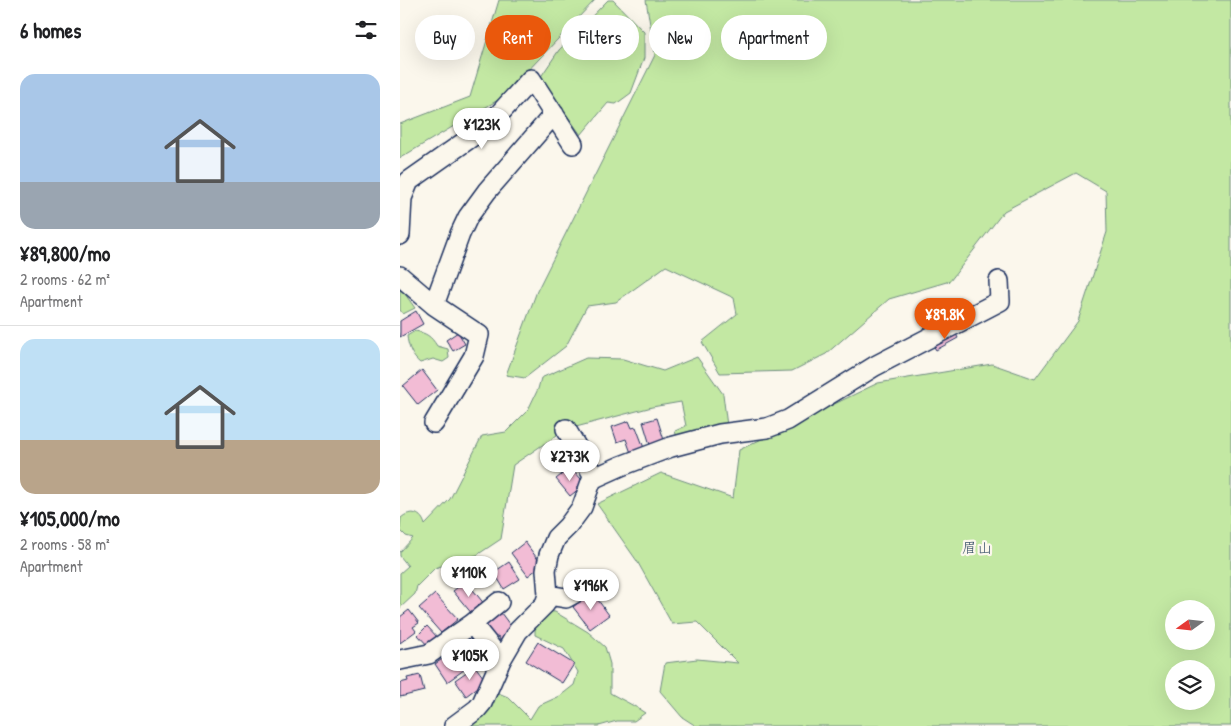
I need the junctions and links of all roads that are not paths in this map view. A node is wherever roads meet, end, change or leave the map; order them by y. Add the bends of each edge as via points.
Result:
1 (554, 114) junction
2 (573, 144) dead end
3 (400, 235) edge
4 (400, 276) edge
5 (999, 281) dead end
6 (434, 305) junction
7 (434, 423) dead end
8 (566, 429) dead end
9 (595, 478) junction
10 (584, 588) dead end
11 (548, 595) junction
12 (499, 602) dead end
13 (472, 624) junction
14 (400, 660) edge
15 (501, 660) junction
16 (454, 726) edge

1 - 2 street
1 - 3 street via 531,79 490,124 409,181 402,198
1 - 6 street via 468,217
4 - 6 street
5 - 9 street via 1000,301 875,366 788,420 767,428 720,434 671,447
6 - 7 street via 478,335 474,356
8 - 9 street
9 - 11 street via 582,507 556,538 546,570
10 - 11 street via 566,598
11 - 15 street via 545,604 518,631
12 - 13 street
13 - 14 street via 429,654
13 - 15 street
15 - 16 street via 482,703

